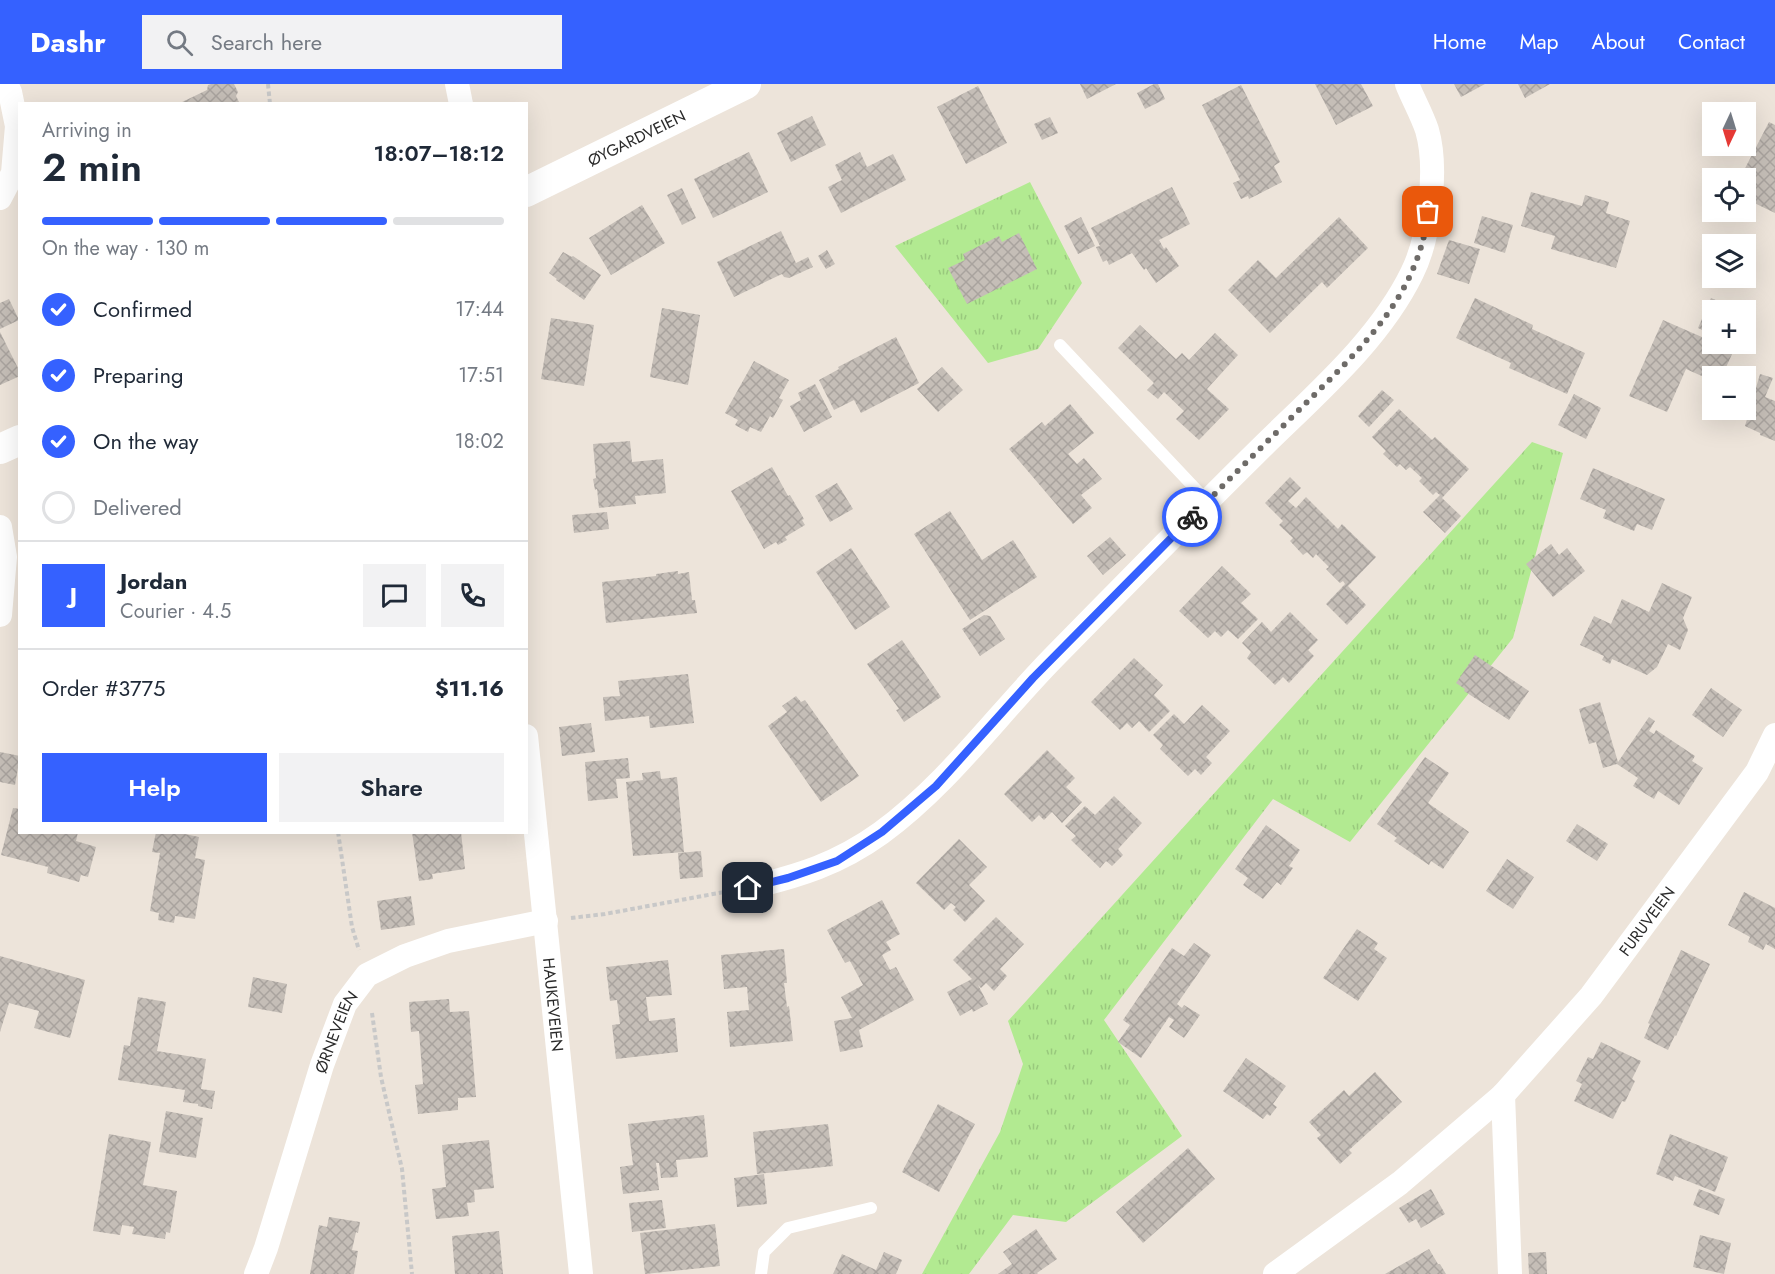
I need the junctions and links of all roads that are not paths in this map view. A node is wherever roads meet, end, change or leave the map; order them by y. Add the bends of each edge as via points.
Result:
1 (6, 84) edge
2 (457, 84) edge
3 (746, 84) edge
4 (1407, 84) edge
5 (461, 102) edge
6 (528, 191) edge
7 (0, 198) edge
8 (1060, 345) dead end
9 (18, 441) edge
10 (0, 449) edge
11 (1207, 501) junction
12 (0, 527) edge
13 (0, 615) edge
14 (1775, 735) edge
15 (528, 754) edge
16 (1766, 777) edge
17 (748, 888) road end
18 (546, 921) junction
19 (1503, 1095) junction
20 (871, 1208) dead end
21 (256, 1274) edge
22 (581, 1274) edge
23 (761, 1274) edge
24 (1275, 1274) edge
25 (1510, 1274) edge

1 - 7 street via 17,126 13,173
2 - 5 street
3 - 6 street, ØYGARDVEIEN
4 - 11 street via 1427,132 1433,171 1426,233 1413,271 1392,310 1358,351
8 - 11 lane
9 - 10 street
11 - 17 street via 1033,678 936,786 882,832 837,861
12 - 13 street via 5,557
14 - 16 street, FURUVEIEN
15 - 18 street, HAUKEVEIEN
16 - 19 street, FURUVEIEN via 1591,996
18 - 21 street, ØRNEVEIEN via 448,941 367,975 345,1004 333,1035
18 - 22 street, HAUKEVEIEN
19 - 24 street, FURUVEIEN via 1400,1183
19 - 25 street
20 - 23 lane via 788,1228 764,1252

